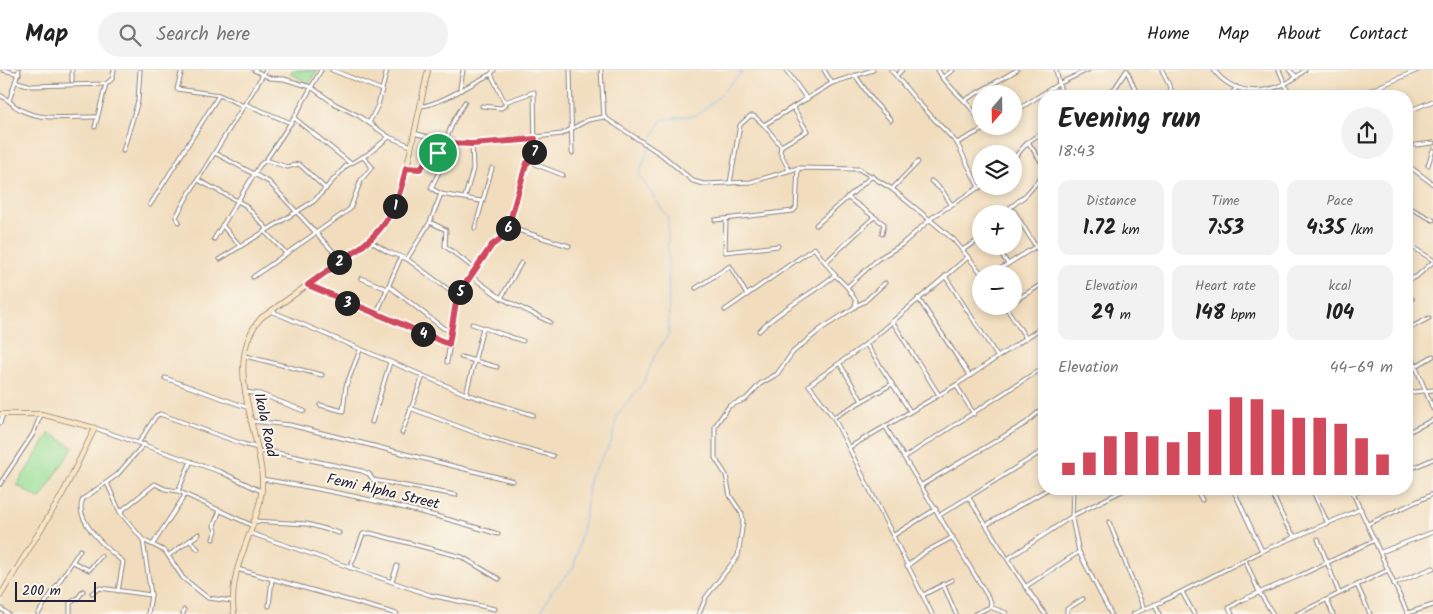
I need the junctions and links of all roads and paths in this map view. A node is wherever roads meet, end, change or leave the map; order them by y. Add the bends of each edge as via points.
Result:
1 (3, 70) edge
2 (72, 70) edge
3 (114, 70) edge
4 (140, 70) edge
5 (182, 70) edge
6 (254, 70) edge
7 (266, 70) edge
8 (321, 70) edge
9 (332, 70) edge
10 (387, 70) edge
11 (428, 70) edge
12 (463, 70) edge
13 (570, 70) edge
14 (601, 70) edge
15 (786, 70) edge
16 (824, 70) edge
17 (873, 70) edge
18 (891, 70) edge
19 (902, 70) edge
20 (938, 70) edge
21 (953, 70) edge
22 (1017, 70) edge
23 (1056, 70) edge
24 (1088, 70) edge
25 (1127, 70) edge
26 (1162, 70) edge
27 (1214, 70) edge
28 (1279, 70) edge
29 (1289, 70) edge
30 (1304, 70) edge
31 (1418, 70) edge
32 (494, 71) edge
33 (863, 71) edge
34 (19, 72) edge
35 (263, 74) junction
36 (897, 74) edge
37 (855, 75) junction
38 (1297, 77) junction
39 (942, 78) junction
40 (72, 81) dead end
41 (16, 82) junction
42 (832, 83) junction
43 (106, 84) junction
44 (1058, 84) junction
45 (1285, 84) junction
46 (311, 87) junction
47 (1237, 87) junction
48 (460, 89) junction
49 (382, 90) junction
50 (1049, 90) edge
51 (1060, 90) edge
52 (1112, 90) edge
53 (1135, 90) edge
54 (1171, 90) edge
55 (1235, 90) edge
56 (1254, 90) edge
57 (1264, 90) edge
58 (1288, 90) edge
59 (1371, 90) edge
60 (219, 94) junction
61 (0, 95) edge
62 (1038, 97) edge
63 (807, 99) junction
64 (965, 100) junction
65 (1433, 101) edge
66 (9, 102) junction
67 (465, 102) dead end
68 (505, 102) junction
69 (244, 105) junction
70 (420, 106) junction
71 (482, 106) dead end
72 (793, 107) junction
73 (1022, 107) edge
74 (1413, 109) edge
75 (972, 111) edge
76 (97, 116) junction
77 (604, 117) junction
78 (294, 118) junction
79 (891, 120) dead end
80 (291, 123) junction
81 (369, 123) junction
82 (764, 125) junction
83 (95, 127) dead end
84 (571, 130) junction
85 (413, 133) junction
86 (972, 133) edge
87 (1038, 135) edge
88 (389, 137) junction
89 (535, 139) junction
90 (447, 142) junction
91 (1028, 142) junction
92 (957, 143) junction
93 (1433, 143) edge
94 (472, 144) junction
95 (1416, 145) dead end
96 (410, 146) junction
97 (781, 146) junction
98 (1022, 149) edge
99 (1433, 150) edge
100 (123, 151) dead end
101 (215, 153) junction
102 (572, 153) dead end
103 (362, 156) junction
104 (1038, 157) edge
105 (266, 160) junction
106 (531, 160) junction
107 (444, 162) junction
108 (918, 162) dead end
109 (350, 164) junction
110 (1428, 165) dead end
111 (406, 168) junction
112 (492, 168) dead end
113 (798, 168) junction
114 (1413, 169) edge
115 (789, 170) junction
116 (972, 172) edge
117 (255, 173) junction
118 (563, 175) dead end
119 (872, 176) junction
120 (198, 180) junction
121 (931, 181) dead end
122 (1038, 181) edge
123 (730, 183) junction
124 (1433, 184) edge
125 (892, 189) junction
126 (326, 190) junction
127 (972, 192) edge
128 (441, 194) junction
129 (465, 197) junction
130 (847, 197) junction
131 (236, 201) junction
132 (481, 201) junction
133 (150, 204) dead end
134 (951, 204) junction
135 (1016, 205) edge
136 (296, 210) junction
137 (1413, 210) edge
138 (874, 218) junction
139 (726, 219) junction
140 (929, 219) junction
141 (715, 220) dead end
142 (1433, 220) edge
143 (179, 222) dead end
144 (430, 222) junction
145 (1022, 224) edge
146 (222, 225) junction
147 (816, 225) dead end
148 (508, 227) junction
149 (475, 228) dead end
150 (266, 230) junction
151 (316, 232) junction
152 (882, 234) dead end
153 (214, 239) dead end
154 (370, 241) junction
155 (972, 244) edge
156 (240, 246) junction
157 (569, 246) dead end
158 (778, 246) dead end
159 (1035, 246) junction
160 (1413, 248) edge
161 (962, 250) junction
162 (1038, 251) edge
163 (286, 253) junction
164 (1002, 255) edge
165 (401, 257) junction
166 (968, 258) junction
167 (220, 259) dead end
168 (407, 259) junction
169 (341, 260) junction
170 (1433, 261) edge
171 (826, 262) junction
172 (521, 263) dead end
173 (1008, 264) joint
174 (974, 265) edge
175 (475, 269) junction
176 (835, 275) junction
177 (471, 276) junction
178 (945, 276) junction
179 (253, 277) dead end
180 (361, 278) dead end
181 (1413, 278) edge
182 (885, 283) dead end
183 (308, 285) junction
184 (1038, 286) edge
185 (847, 287) junction
186 (388, 288) junction
187 (696, 288) dead end
188 (1022, 295) edge
189 (457, 296) junction
190 (746, 296) junction
191 (501, 298) junction
192 (918, 298) junction
193 (855, 307) junction
194 (725, 310) dead end
195 (271, 311) junction
196 (1012, 315) edge
197 (376, 316) junction
198 (1429, 318) dead end
199 (892, 321) junction
200 (550, 322) dead end
201 (472, 324) dead end
202 (1413, 326) edge
203 (484, 328) junction
204 (1038, 330) edge
205 (451, 331) junction
206 (759, 331) dead end
207 (1026, 338) junction
208 (523, 341) dead end
209 (449, 344) junction
210 (866, 344) junction
211 (360, 350) junction
212 (245, 356) junction
213 (997, 356) junction
214 (1433, 356) edge
215 (461, 357) dead end
216 (1413, 358) edge
217 (475, 360) junction
218 (390, 362) junction
219 (447, 362) dead end
220 (840, 364) junction
221 (1416, 364) junction
222 (1413, 366) edge
223 (497, 367) dead end
224 (1038, 371) edge
225 (322, 375) dead end
226 (423, 376) junction
227 (970, 376) junction
228 (165, 378) dead end
229 (892, 384) junction
230 (956, 385) junction
231 (1433, 390) edge
232 (245, 392) junction
233 (1413, 392) edge
234 (1426, 392) junction
235 (466, 394) junction
236 (939, 395) junction
237 (862, 401) junction
238 (320, 405) dead end
239 (246, 407) junction
240 (410, 408) junction
241 (1433, 409) edge
242 (304, 411) dead end
243 (910, 411) junction
244 (1038, 412) edge
245 (1, 413) edge
246 (41, 414) junction
247 (974, 414) junction
248 (533, 415) dead end
249 (834, 418) junction
250 (1433, 420) edge
251 (250, 421) junction
252 (372, 422) dead end
253 (0, 423) edge
254 (885, 426) junction
255 (95, 428) junction
256 (1413, 430) edge
257 (402, 432) dead end
258 (139, 442) junction
259 (144, 444) junction
260 (850, 447) junction
261 (259, 450) junction
262 (1038, 454) edge
263 (553, 456) dead end
264 (904, 457) junction
265 (1433, 459) edge
266 (191, 462) junction
267 (1413, 468) edge
268 (262, 479) junction
269 (513, 481) dead end
270 (0, 484) edge
271 (107, 484) junction
272 (922, 485) junction
273 (178, 491) junction
274 (261, 491) junction
275 (1433, 494) edge
276 (185, 495) junction
277 (1038, 495) edge
278 (1073, 495) edge
279 (1114, 495) edge
280 (1199, 495) edge
281 (1236, 495) edge
282 (1273, 495) edge
283 (1315, 495) edge
284 (1354, 495) edge
285 (456, 496) dead end
286 (969, 498) junction
287 (1202, 500) dead end
288 (936, 509) junction
289 (1361, 509) junction
290 (220, 510) junction
291 (120, 512) junction
292 (940, 515) junction
293 (1074, 515) junction
294 (1109, 522) dead end
295 (252, 523) junction
296 (1328, 524) junction
297 (1368, 524) junction
298 (986, 525) junction
299 (249, 532) junction
300 (339, 532) dead end
301 (1433, 532) edge
302 (199, 534) dead end
303 (498, 534) dead end
304 (893, 534) junction
305 (953, 537) junction
306 (1295, 537) junction
307 (213, 539) dead end
308 (1318, 539) dead end
309 (143, 540) junction
310 (1375, 540) junction
311 (190, 541) junction
312 (153, 544) junction
313 (198, 549) dead end
314 (80, 550) dead end
315 (1262, 551) junction
316 (1079, 552) junction
317 (1381, 552) junction
318 (169, 555) junction
319 (100, 556) dead end
320 (1009, 558) junction
321 (1246, 560) junction
322 (73, 562) junction
323 (1327, 562) junction
324 (397, 566) dead end
325 (907, 566) junction
326 (350, 568) junction
327 (1433, 568) edge
328 (236, 569) junction
329 (1388, 570) junction
330 (272, 579) junction
331 (499, 579) dead end
332 (952, 580) dead end
333 (392, 581) junction
334 (943, 584) junction
335 (1394, 584) junction
336 (1357, 585) junction
337 (1025, 587) junction
338 (83, 591) dead end
339 (118, 591) junction
340 (1182, 592) junction
341 (1259, 592) junction
342 (92, 593) dead end
343 (1339, 593) junction
344 (151, 595) junction
345 (923, 595) junction
346 (0, 596) edge
347 (1083, 599) dead end
348 (1327, 600) junction
349 (232, 601) junction
350 (1155, 604) junction
351 (1433, 605) edge
352 (269, 606) dead end
353 (990, 607) junction
354 (0, 608) edge
355 (377, 609) junction
356 (495, 609) dead end
357 (1144, 609) junction
358 (1006, 613) dead end
359 (1408, 613) edge
360 (8, 614) edge
361 (38, 614) edge
362 (70, 614) edge
363 (148, 614) edge
364 (234, 614) edge
365 (376, 614) edge
366 (397, 614) edge
367 (699, 614) edge
368 (932, 614) edge
369 (956, 614) edge
370 (975, 614) edge
371 (1045, 614) edge
372 (1067, 614) edge
373 (1111, 614) edge
374 (1133, 614) edge
375 (1159, 614) edge
376 (1194, 614) edge
377 (1232, 614) edge
378 (1273, 614) edge
379 (1297, 614) edge
380 (1333, 614) edge
381 (1370, 614) edge

1 - 34 street
2 - 40 street
3 - 43 street via 112,79
4 - 100 street via 138,101
5 - 60 street via 177,89
6 - 35 street
7 - 35 street
8 - 46 street
9 - 49 street
10 - 49 street
11 - 70 street, Ikola Road
12 - 48 street
13 - 84 street
14 - 77 street
15 - 63 street
16 - 42 street
17 - 33 street
18 - 36 street
19 - 36 street
20 - 39 street
21 - 39 street
22 - 64 street
23 - 44 street
24 - 44 street
25 - 52 street
25 - 53 street
26 - 54 street
27 - 47 street via 1225,82
28 - 45 street
29 - 38 street
30 - 38 street
31 - 59 street
32 - 48 street
32 - 68 street
33 - 37 street
34 - 41 street
35 - 46 street
35 - 69 street
36 - 92 street
37 - 42 street
37 - 79 street
38 - 45 street
39 - 64 street
41 - 43 street via 32,86
41 - 66 street
42 - 63 street
43 - 76 street
44 - 50 street
44 - 51 street
45 - 57 street
45 - 58 street
46 - 78 street
46 - 81 street
47 - 55 street
47 - 56 street
48 - 70 street via 453,95
49 - 81 street
60 - 69 street
60 - 133 street
61 - 66 street
62 - 73 street
63 - 72 street
64 - 75 street
65 - 74 street
66 - 76 street via 25,112 43,116
67 - 90 street via 454,120
68 - 71 street via 501,108
68 - 89 street via 534,92
69 - 80 street
69 - 101 street
70 - 85 street, Ikola Road
72 - 82 street
72 - 97 street via 807,131
76 - 83 street
77 - 84 street via 588,120
77 - 123 street via 662,155 693,181
78 - 80 street
78 - 109 street
80 - 105 street
81 - 88 street
82 - 97 street
82 - 123 street via 752,115 740,125
84 - 89 street
84 - 102 street
85 - 90 street
85 - 96 street, Ikola Road
86 - 92 street
87 - 91 street
88 - 96 street
88 - 103 street
89 - 94 street
89 - 106 street
90 - 94 street
90 - 107 street
91 - 98 street
91 - 104 street
92 - 116 street
93 - 95 street
94 - 129 street via 472,169
96 - 111 street, Ikola Road
97 - 115 street via 780,152
99 - 110 street
101 - 117 street
101 - 120 street
103 - 109 street
103 - 151 street via 372,167 361,180 350,209
105 - 117 street
105 - 126 street via 287,167 299,164
106 - 118 street
106 - 148 street via 525,168
107 - 111 street via 434,151 420,169
107 - 128 street via 431,188
108 - 125 street
109 - 126 street
111 - 154 street, Ikola Road via 395,206 384,226
112 - 132 street
113 - 115 street
113 - 119 street via 855,168
113 - 139 street via 795,210
114 - 124 street
115 - 123 street via 762,180
117 - 131 street
117 - 136 street via 269,182
119 - 125 street
119 - 130 street
120 - 131 street
120 - 143 street via 176,217
121 - 134 street
122 - 135 street
125 - 140 street
126 - 136 street
127 - 134 street
128 - 129 street
128 - 144 street
129 - 132 street
130 - 138 street
130 - 147 street
131 - 146 street
131 - 150 street via 254,213
132 - 149 street
134 - 140 street
136 - 150 street
136 - 151 street
137 - 142 street
138 - 152 street via 885,225
138 - 171 street
139 - 141 street
139 - 158 street via 725,252
140 - 161 street
140 - 185 street
144 - 168 street
144 - 175 street via 446,230 445,246
145 - 159 street
146 - 153 street
146 - 156 street
148 - 157 street
148 - 175 street via 503,239 492,245
150 - 156 street
150 - 163 street
151 - 163 street
151 - 169 street
154 - 165 street
154 - 169 street, Ikola Road
155 - 161 street
156 - 167 street
159 - 162 street
159 - 173 street
160 - 170 street
161 - 166 street
163 - 179 street
164 - 173 street
165 - 168 street
165 - 186 street
166 - 174 street
166 - 178 street
168 - 189 street
169 - 183 street, Ikola Road
170 - 181 street
171 - 176 street
171 - 190 street via 814,248
172 - 191 street
175 - 177 street
176 - 185 street
176 - 206 street via 769,320
177 - 189 street
177 - 191 street
178 - 192 street
178 - 213 street
180 - 186 street
182 - 193 street
183 - 195 street, Ikola Road
183 - 197 street
184 - 188 street
185 - 193 street via 856,301
186 - 197 street
186 - 205 street
187 - 190 street via 730,266
189 - 205 street
190 - 194 street
191 - 200 street
192 - 199 street
192 - 227 street
193 - 367 street via 793,352 777,374 760,384 746,399 729,406 716,426 715,458 726,475 730,496 743,521 738,556 706,597
195 - 211 street
195 - 212 street, Ikola Road via 253,327
196 - 207 street
197 - 209 street
198 - 202 street
199 - 210 street
199 - 236 street
201 - 203 street
203 - 208 street
203 - 217 street
204 - 207 street
205 - 209 street
207 - 213 street
209 - 219 street
210 - 220 street
210 - 229 street
211 - 218 street
211 - 238 street via 346,386 343,411
212 - 225 street
212 - 232 street, Ikola Road
213 - 227 street
214 - 221 street
215 - 217 street
216 - 221 street
217 - 223 street
217 - 235 street
218 - 226 street
218 - 252 street
220 - 237 street
220 - 249 street via 809,385
221 - 222 street
221 - 234 street
224 - 247 street
226 - 235 street
226 - 240 street
227 - 230 street
228 - 239 street
229 - 237 street
229 - 243 street
230 - 236 street
230 - 247 street
231 - 234 street
232 - 239 street, Ikola Road
232 - 242 street via 260,394
233 - 234 street
234 - 241 street
235 - 248 street
236 - 243 street
237 - 249 street
239 - 251 street, Ikola Road
240 - 257 street
240 - 263 street via 489,438
243 - 254 street
244 - 272 street via 1026,423
245 - 246 street
245 - 253 street
246 - 255 street
246 - 270 street via 33,434
247 - 264 street
249 - 260 street
250 - 256 street
251 - 261 street, Ikola Road
251 - 269 street via 290,425
254 - 260 street
254 - 264 street
255 - 258 street
255 - 346 street via 62,495
258 - 259 street
258 - 261 street via 160,414
259 - 266 street
259 - 271 street via 129,464
260 - 304 street
261 - 268 street, Ikola Road
261 - 285 street via 354,469 369,474 374,480
262 - 286 street
264 - 272 street
265 - 267 street
266 - 273 street
266 - 274 street
268 - 274 street, Ikola Road
268 - 303 street, Femi Alpha Street via 440,516
271 - 291 street
271 - 339 street via 83,499 81,507 83,518 99,540 123,562
272 - 288 street
273 - 276 street
273 - 291 street via 154,485
274 - 295 street, Ikola Road
275 - 297 street
276 - 290 street
276 - 312 street
277 - 298 street
278 - 293 street
279 - 293 street
280 - 287 street
281 - 315 street
282 - 306 street
283 - 296 street
284 - 289 street
286 - 292 street
286 - 298 street
288 - 292 street
288 - 304 street
289 - 296 street
289 - 297 street
290 - 295 street
290 - 307 street
291 - 309 street
292 - 305 street
293 - 316 street
293 - 320 street
294 - 357 street
295 - 299 street, Ikola Road
295 - 300 street via 308,524
296 - 306 street
297 - 310 street
298 - 320 street
299 - 326 street
299 - 328 street, Ikola Road
301 - 317 street
302 - 311 street
304 - 325 street
305 - 325 street
305 - 353 street via 991,602
306 - 315 street
308 - 323 street
309 - 312 street
309 - 344 street
310 - 317 street
310 - 323 street
311 - 313 street
311 - 318 street
312 - 318 street
314 - 322 street
315 - 321 street
316 - 337 street
316 - 373 street
317 - 329 street
318 - 349 street via 193,588 215,600
319 - 322 street via 89,570
320 - 337 street
321 - 340 street
321 - 341 street
322 - 361 street
323 - 341 street
323 - 343 street
324 - 333 street
325 - 345 street
326 - 331 street via 363,534 370,533 462,557
326 - 333 street
327 - 335 street
328 - 330 street
328 - 349 street, Ikola Road
329 - 335 street
329 - 336 street
330 - 352 street
330 - 355 street
332 - 334 street
333 - 356 street via 435,597
334 - 345 street
334 - 369 street
335 - 359 street
336 - 343 street
336 - 381 street
337 - 371 street
338 - 362 street via 70,603
339 - 342 street via 97,588
339 - 344 street
340 - 350 street
340 - 376 street
341 - 377 street via 1228,608
341 - 378 street
343 - 348 street
344 - 363 street
345 - 368 street
347 - 372 street via 1067,609
348 - 379 street
348 - 380 street
349 - 364 street, Ikola Road
350 - 357 street
350 - 375 street
351 - 359 street
353 - 358 street
353 - 370 street
354 - 360 street
355 - 365 street
355 - 366 street
357 - 374 street

